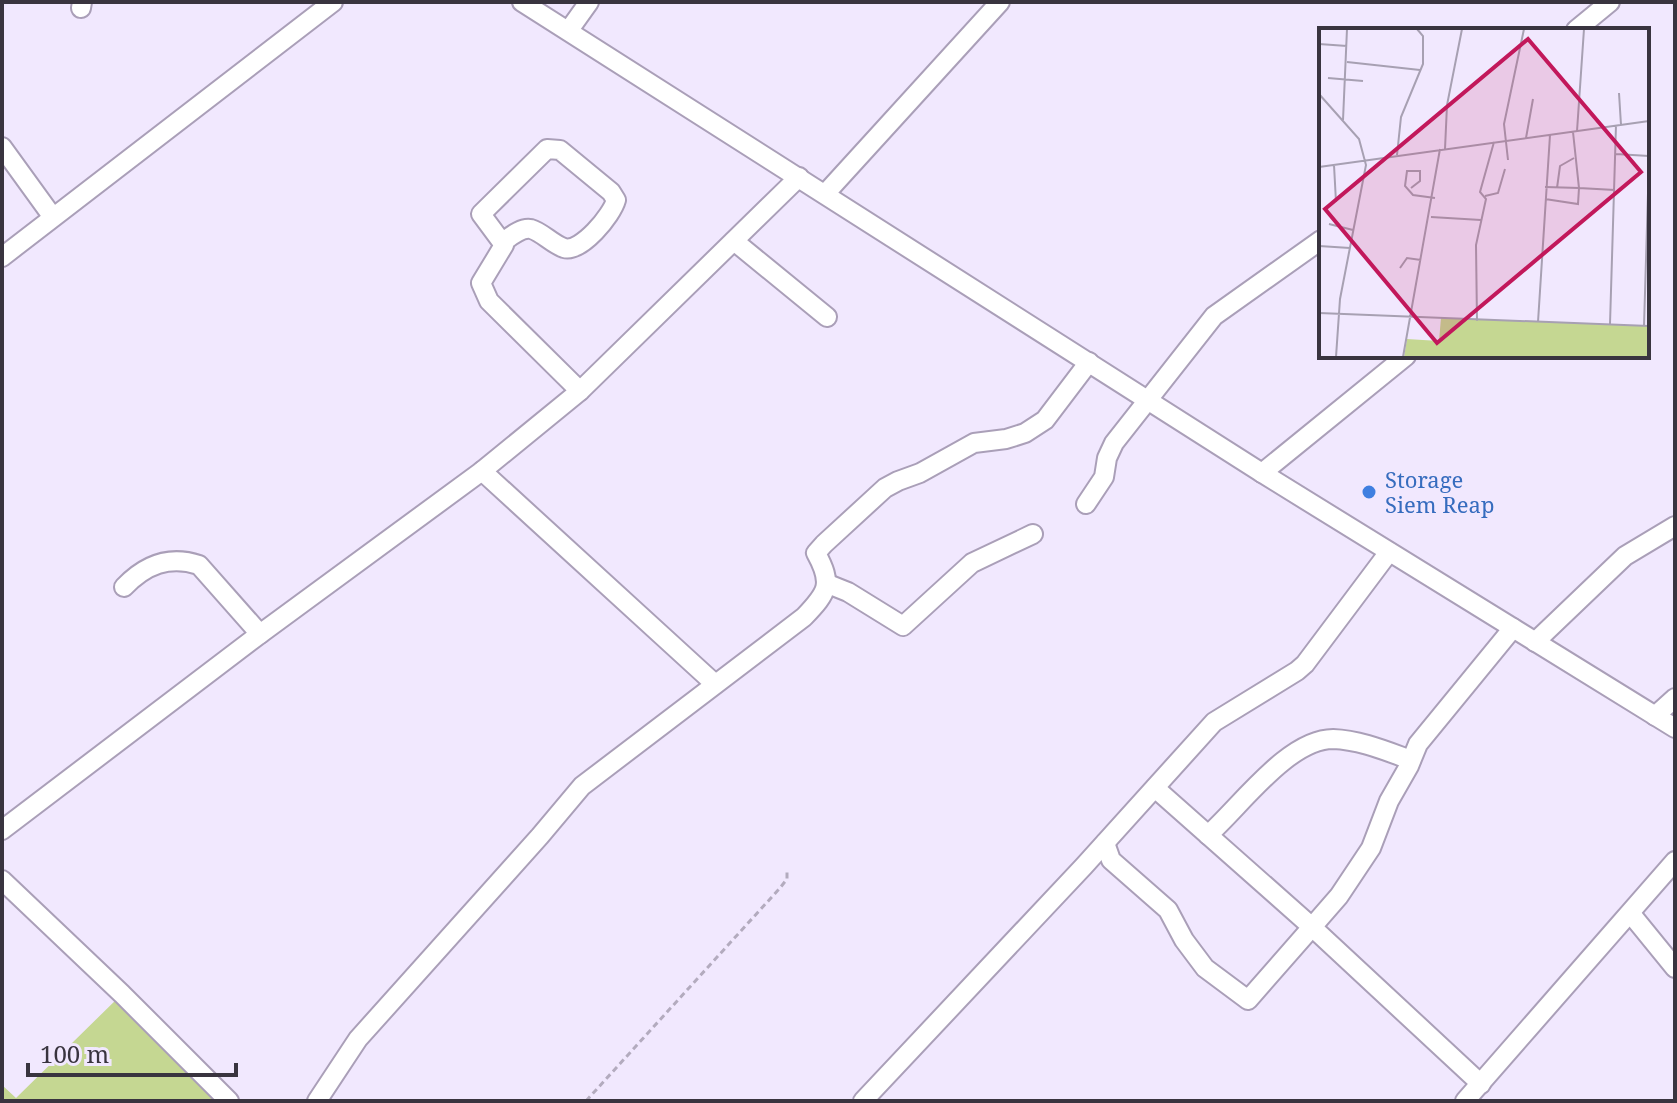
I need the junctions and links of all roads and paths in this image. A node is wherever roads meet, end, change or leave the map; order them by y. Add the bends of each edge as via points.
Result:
1 (333, 2) edge
2 (522, 2) edge
3 (589, 2) edge
4 (1000, 2) edge
5 (1610, 2) edge
6 (1578, 28) edge
7 (569, 30) junction
8 (2, 147) edge
9 (799, 177) junction
10 (825, 194) junction
11 (52, 216) junction
12 (734, 241) junction
13 (1319, 241) edge
14 (503, 242) junction
15 (2, 257) edge
16 (827, 317) dead end
17 (1404, 358) edge
18 (1089, 362) junction
19 (580, 391) junction
20 (1148, 398) junction
21 (482, 471) junction
22 (1262, 473) junction
23 (1086, 504) dead end
24 (1675, 526) edge
25 (1033, 534) dead end
26 (1389, 552) junction
27 (828, 584) junction
28 (124, 587) dead end
29 (1513, 628) junction
30 (260, 634) junction
31 (1535, 642) junction
32 (715, 684) junction
33 (1675, 698) edge
34 (1655, 716) junction
35 (1675, 728) edge
36 (1411, 760) junction
37 (1155, 788) junction
38 (2, 830) edge
39 (1208, 835) junction
40 (1105, 843) junction
41 (1675, 861) edge
42 (787, 871) dead end
43 (2, 880) edge
44 (1631, 914) junction
45 (1312, 927) junction
46 (1675, 968) edge
47 (1481, 1084) junction
48 (229, 1101) edge
49 (317, 1101) edge
50 (586, 1101) edge
51 (863, 1101) edge
52 (1465, 1101) edge

1 - 11 street
2 - 7 street
3 - 7 street
4 - 10 street
5 - 6 street
7 - 9 street
8 - 11 street
9 - 10 street
9 - 12 street
10 - 18 street
11 - 15 street
12 - 16 street
12 - 19 street
13 - 20 street via 1214,316
14 - 14 street via 532,229 565,248 575,248 614,209 616,200 560,150 547,149 481,212
14 - 19 street via 481,283 483,291
17 - 22 street
18 - 20 street
18 - 27 street via 1037,427 974,443 885,488 816,553
19 - 21 street
20 - 22 street
20 - 23 street via 1110,450 1104,477
21 - 30 street
21 - 32 street
22 - 26 street
24 - 31 street via 1625,556
25 - 27 street via 972,563 903,626
26 - 29 street
26 - 37 street via 1305,664 1214,722
27 - 32 street via 804,617
28 - 30 street via 154,563 199,565
29 - 31 street
29 - 36 street via 1418,744
30 - 38 street
31 - 34 street
32 - 49 street via 582,786 358,1039
33 - 34 street
34 - 35 street
36 - 39 street via 1361,743 1334,739 1309,744 1270,772
36 - 45 street via 1371,848
37 - 39 street
37 - 40 street
39 - 45 street
40 - 45 street via 1111,860 1168,910 1205,968 1248,1000
40 - 51 street
41 - 44 street
42 - 50 path via 780,888
43 - 48 street
44 - 46 street
44 - 47 street
45 - 47 street
47 - 52 street

